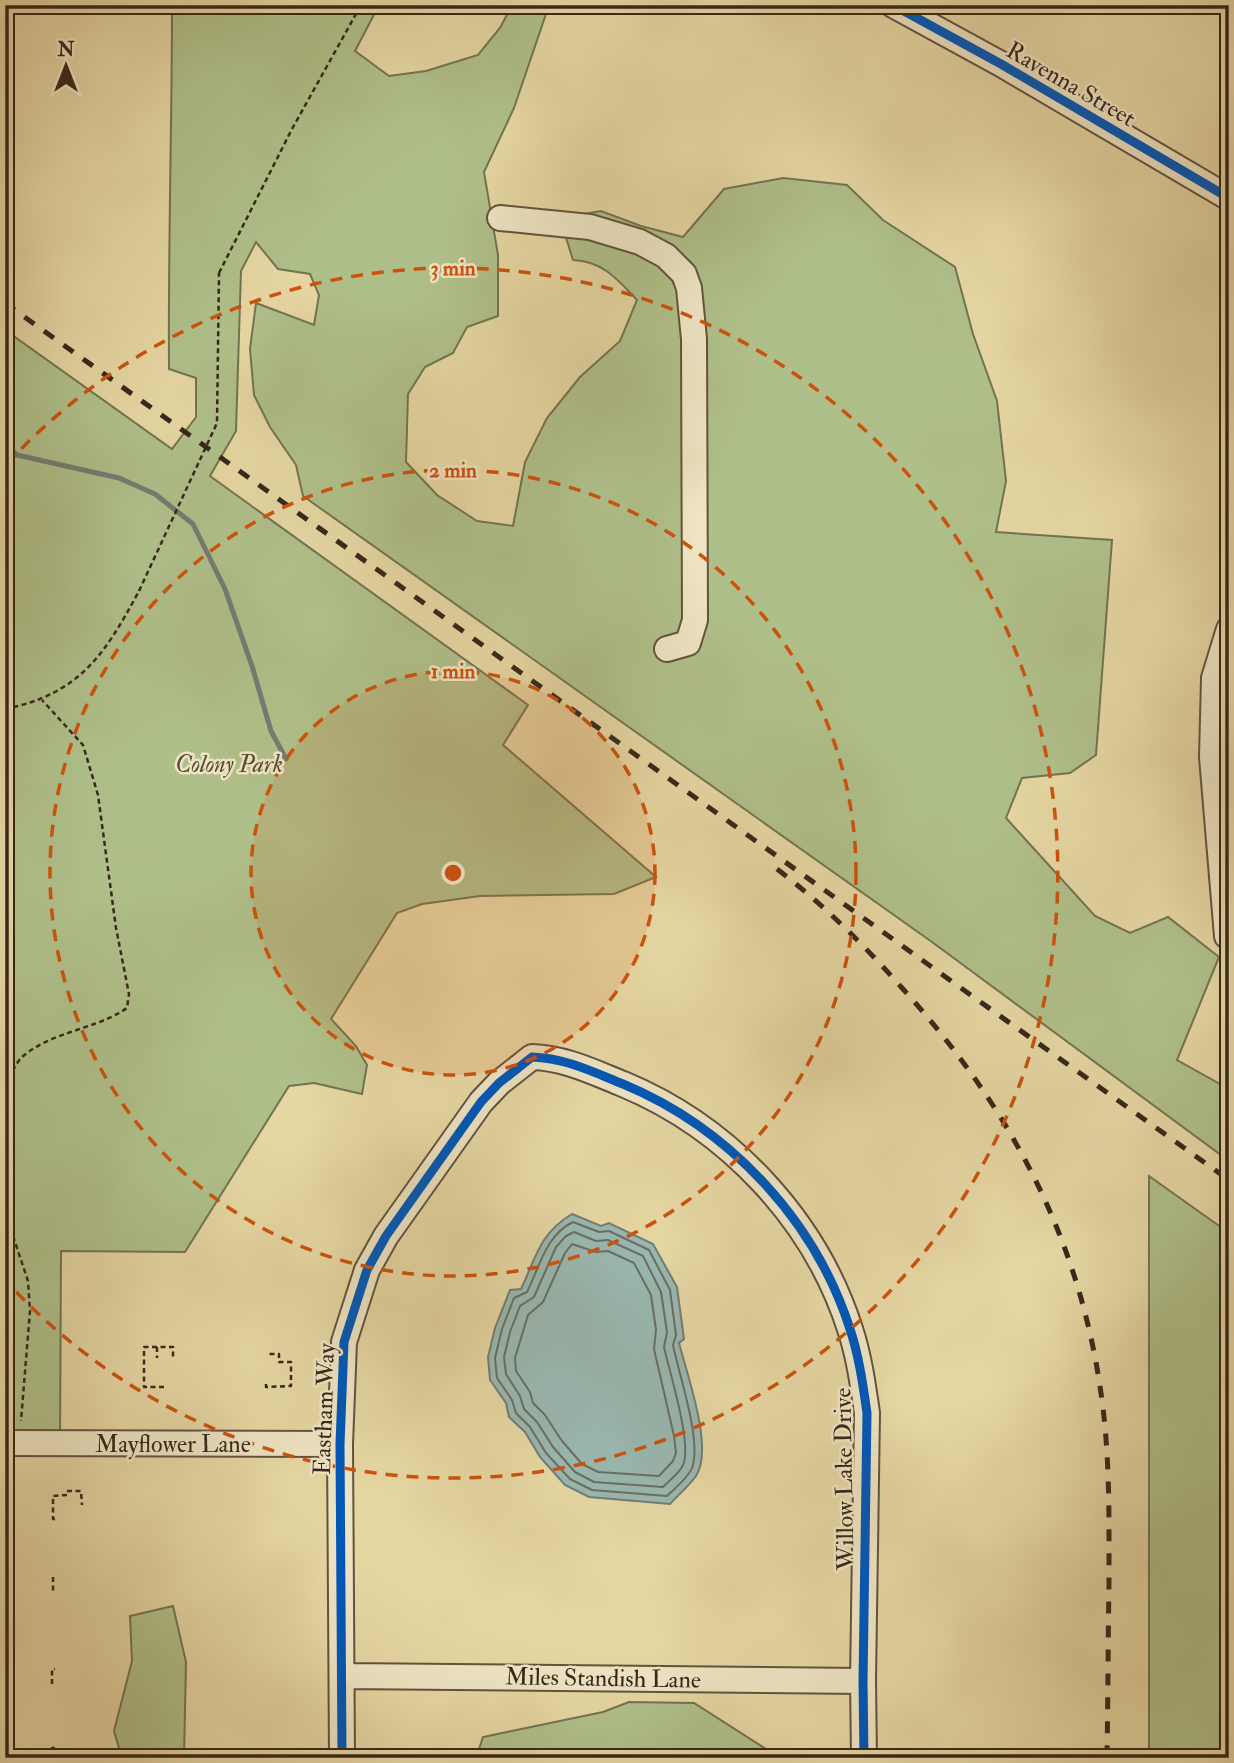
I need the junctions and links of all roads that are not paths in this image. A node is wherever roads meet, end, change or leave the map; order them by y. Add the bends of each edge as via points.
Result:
1 (893, 5) edge
2 (1229, 198) edge
3 (500, 218) dead end
4 (1229, 629) edge
5 (667, 649) dead end
6 (1227, 936) dead end
7 (550, 1058) joint
8 (13, 1436) edge
9 (340, 1444) junction
10 (343, 1676) junction
11 (863, 1681) junction
12 (342, 1758) edge
13 (864, 1758) edge

1 - 2 street, Ravenna Street
3 - 5 street via 590,227 640,242 666,256 684,274 694,340 695,620 688,643
4 - 6 street via 1214,678 1212,757
7 - 9 street, Eastham Way via 532,1057 481,1102 386,1236 355,1302 344,1342
7 - 11 street, Willow Lake Drive via 637,1090 690,1120 732,1152 780,1201 828,1274 850,1329 867,1413
8 - 9 street, Mayflower Lane
9 - 10 street, Eastham Way
10 - 11 street, Miles Standish Lane
10 - 12 street, Eastham Way
11 - 13 street, Willow Lake Drive

